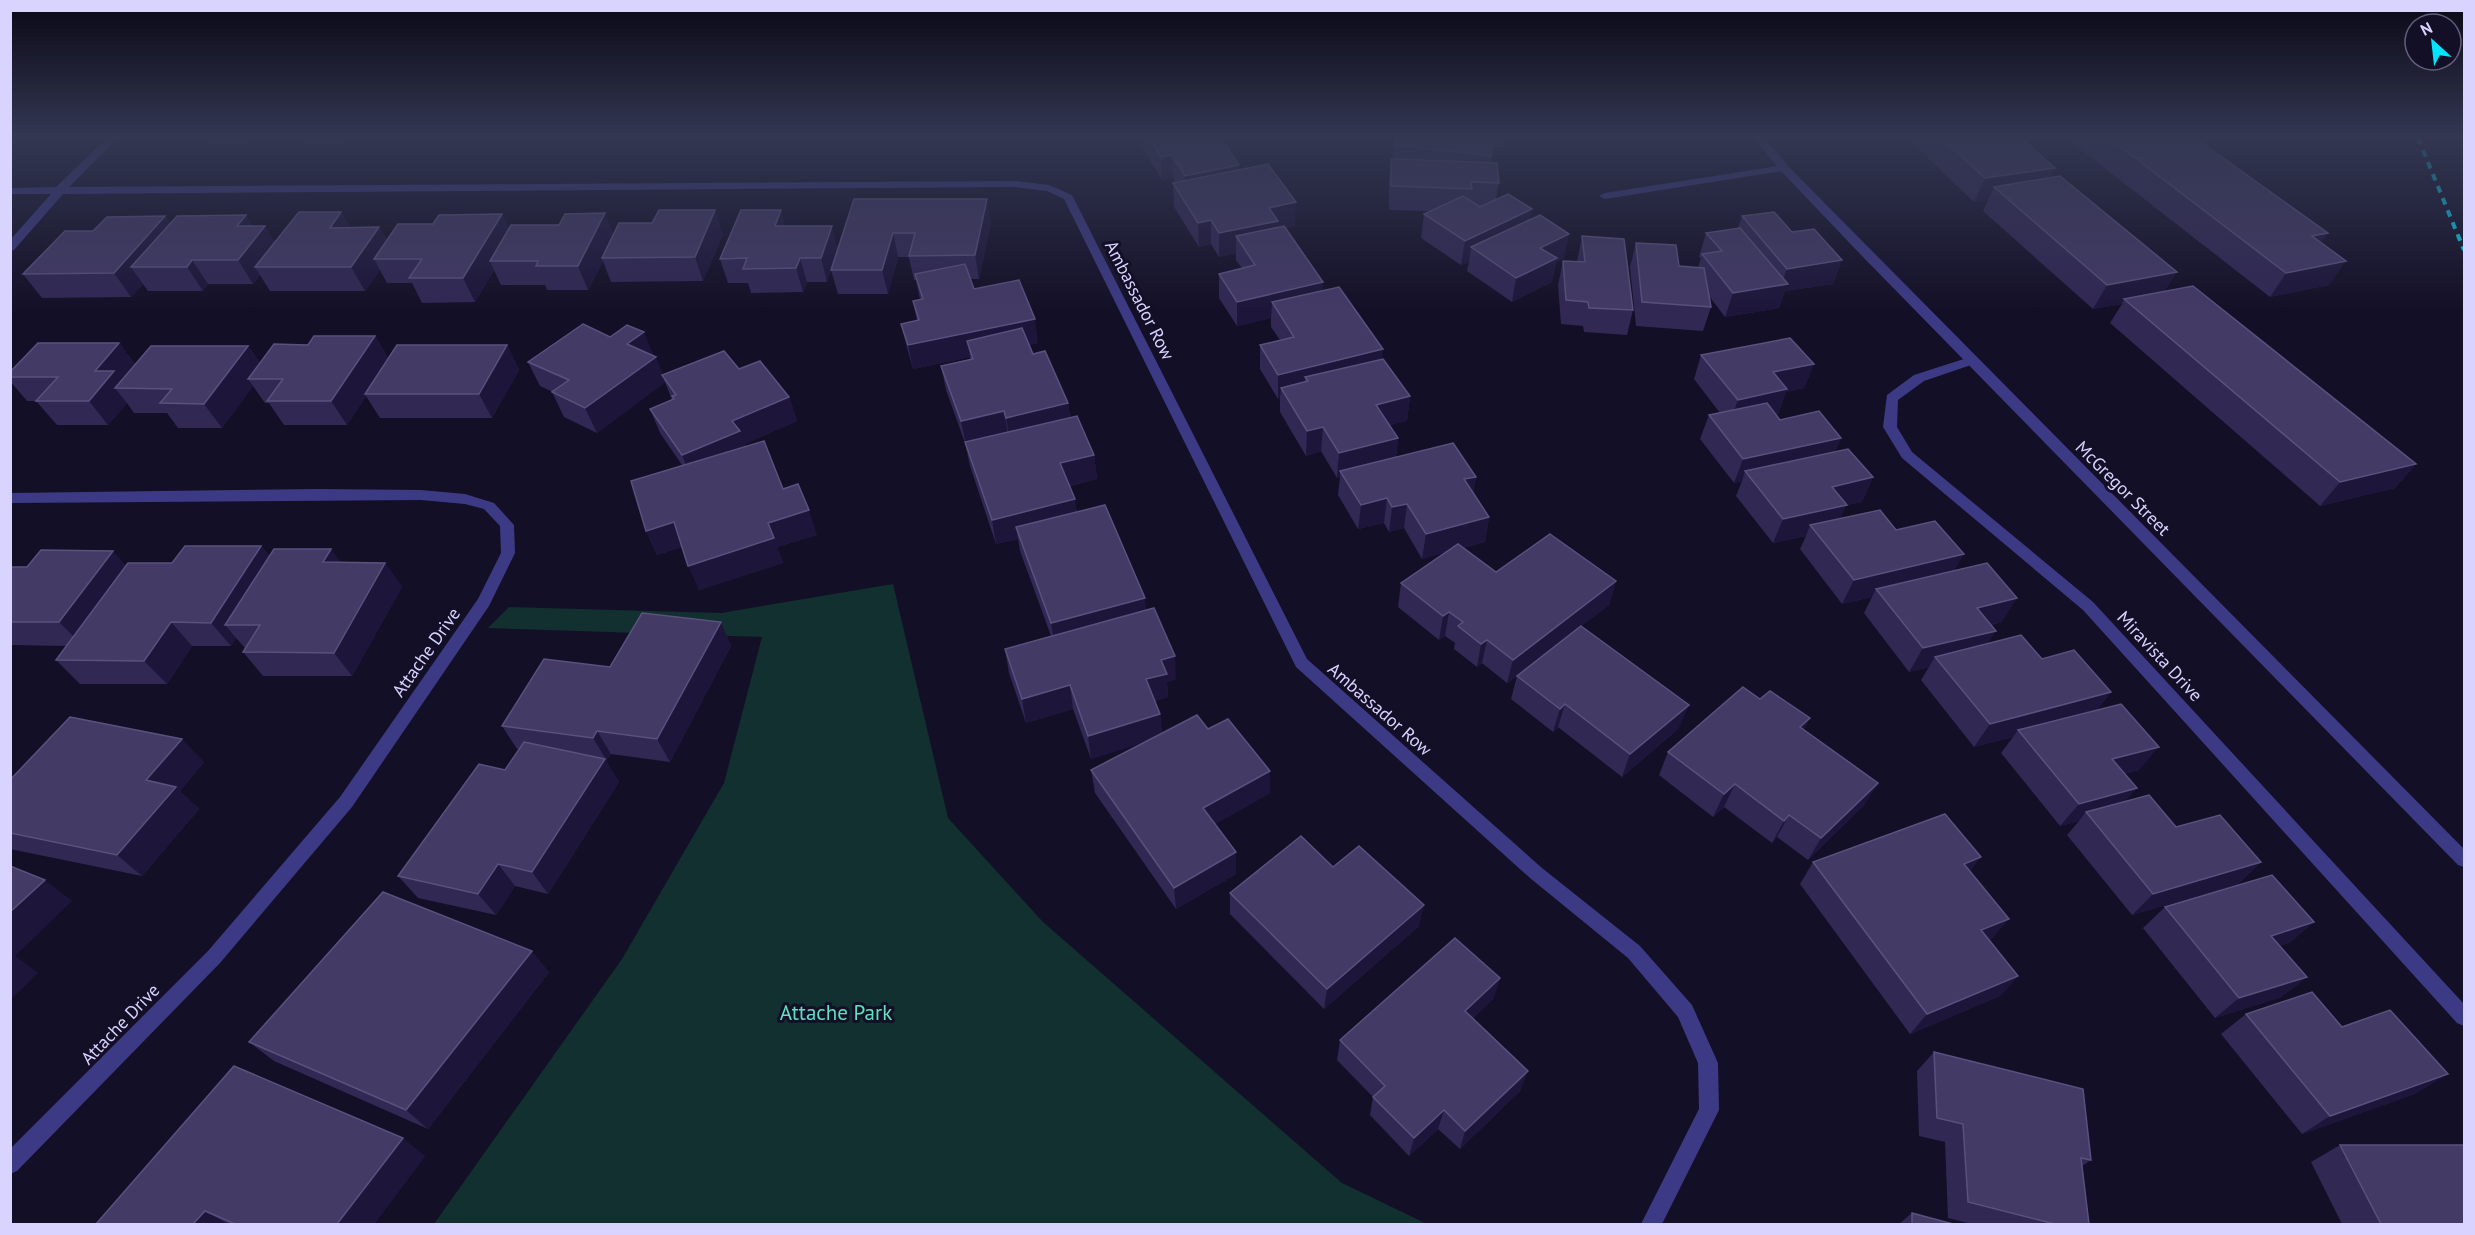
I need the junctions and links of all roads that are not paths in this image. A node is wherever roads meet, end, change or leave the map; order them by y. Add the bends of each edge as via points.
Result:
1 (55, 196) edge
2 (1065, 196) edge
3 (1811, 196) edge
4 (10, 248) edge
5 (1970, 361) junction
6 (10, 498) edge
7 (2464, 860) edge
8 (2464, 1017) edge
9 (10, 1164) edge
10 (1651, 1224) edge

1 - 4 street
2 - 10 street, Ambassador Row via 1300,663 1536,873 1635,952 1685,1011 1708,1063 1710,1110
3 - 5 street, McGregor Street
5 - 7 street, McGregor Street
5 - 8 street, Miravista Drive via 1919,378 1892,398 1890,427 1907,455 2088,606
6 - 9 street, Attache Drive via 317,494 465,499 489,506 507,525 508,553 484,602 346,802 214,957

